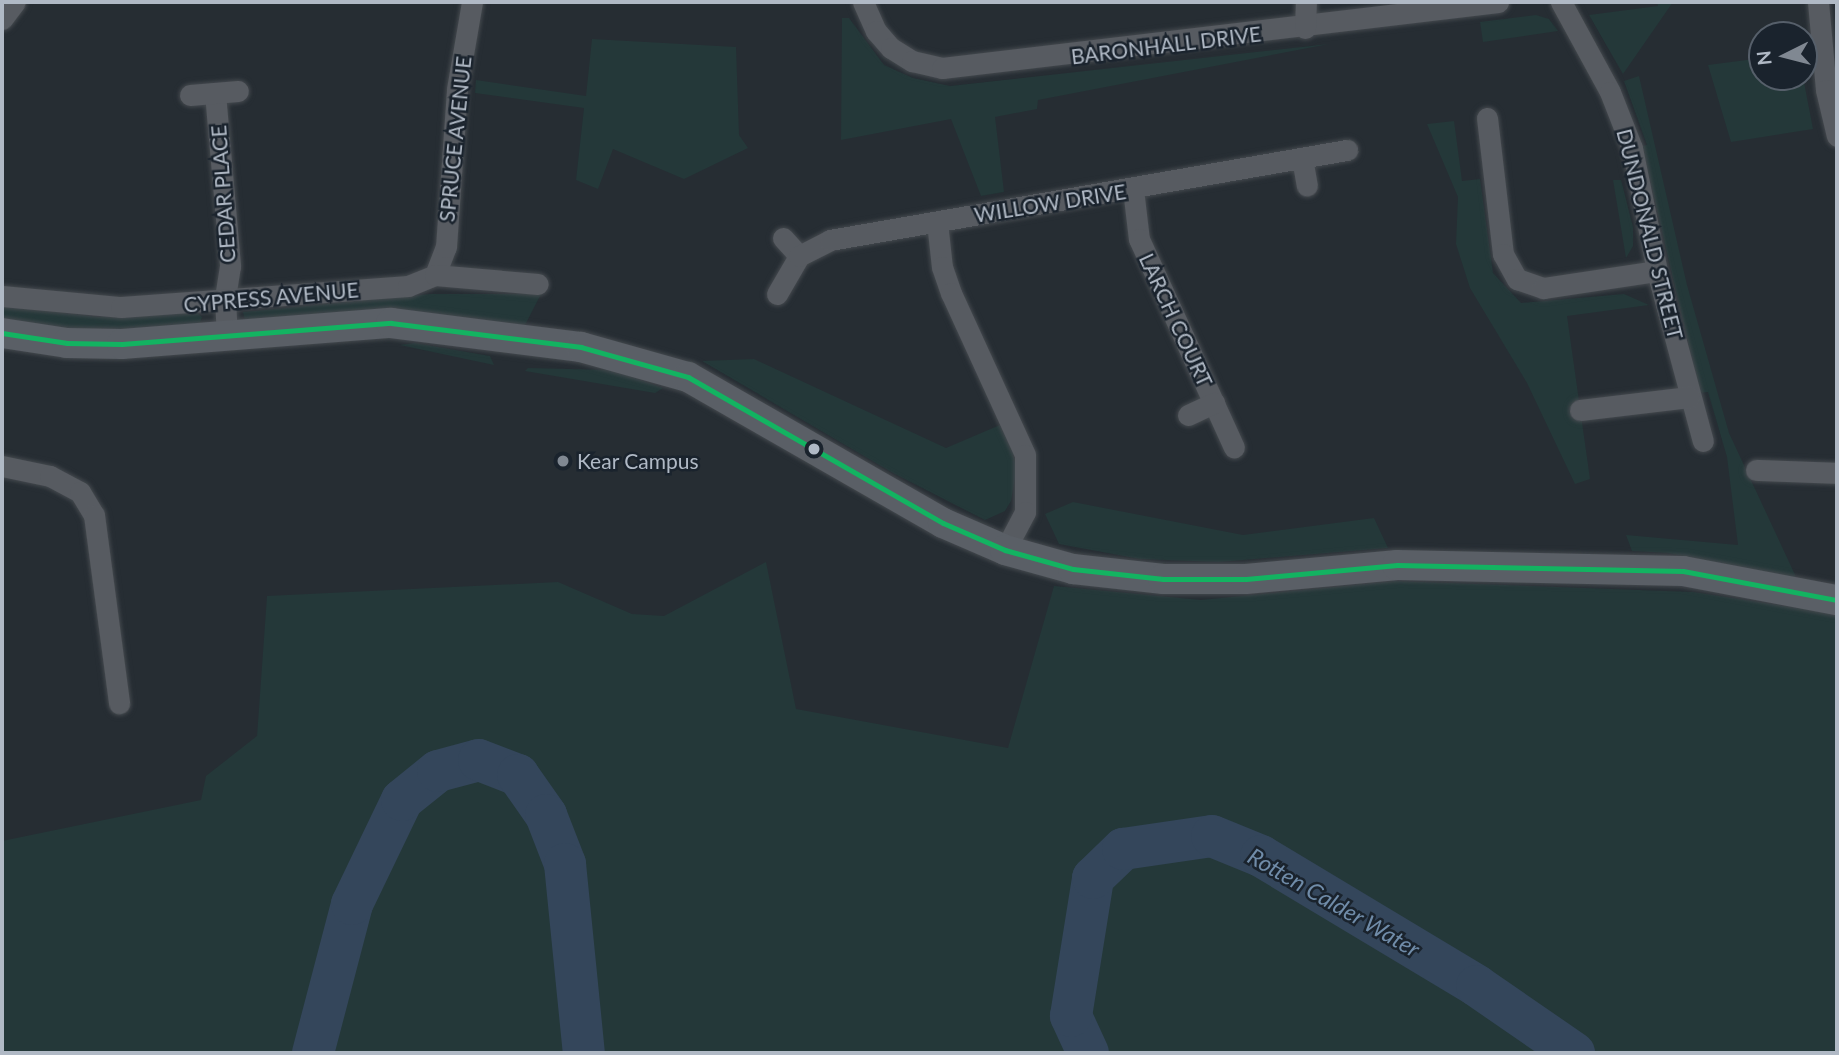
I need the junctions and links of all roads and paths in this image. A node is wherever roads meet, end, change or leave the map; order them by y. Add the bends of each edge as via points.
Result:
1 (15, 2) edge
2 (472, 2) edge
3 (863, 2) edge
4 (1306, 2) edge
5 (1498, 2) edge
6 (1561, 2) edge
7 (1818, 2) edge
8 (2, 19) edge
9 (1305, 28) junction
10 (238, 91) dead end
11 (215, 93) junction
12 (190, 95) dead end
13 (1487, 118) dead end
14 (1837, 136) edge
15 (1347, 150) dead end
16 (1302, 158) junction
17 (1307, 186) dead end
18 (1133, 189) junction
19 (937, 222) junction
20 (783, 238) dead end
21 (799, 256) junction
22 (1657, 271) junction
23 (436, 275) junction
24 (538, 284) dead end
25 (778, 294) dead end
26 (2, 296) edge
27 (225, 299) junction
28 (2, 333) edge
29 (227, 337) junction
30 (1689, 397) junction
31 (1214, 403) junction
32 (1580, 410) dead end
33 (1188, 415) dead end
34 (1703, 441) dead end
35 (1234, 447) dead end
36 (2, 466) edge
37 (1756, 470) dead end
38 (1837, 473) edge
39 (1005, 550) junction
40 (1837, 600) edge
41 (119, 703) dead end

1 - 8 street
2 - 23 street, SPRUCE AVENUE via 457,89 446,247
3 - 9 street, BARONHALL DRIVE via 876,31 891,48 912,61 942,68
4 - 9 street
5 - 9 street, BARONHALL DRIVE
6 - 22 street, DUNDONALD STREET via 1623,120
7 - 14 street via 1826,90
10 - 11 street
11 - 12 street
11 - 27 street, CEDAR PLACE via 230,266
13 - 22 street via 1503,254 1517,279 1543,288
15 - 16 street, WILLOW DRIVE
16 - 17 street
16 - 18 street, WILLOW DRIVE
18 - 19 street, WILLOW DRIVE
18 - 31 street, LARCH COURT via 1139,239
19 - 21 street, WILLOW DRIVE via 830,240
19 - 39 street via 942,267 951,293 1025,455 1025,512
20 - 21 street
21 - 25 street
22 - 30 street, DUNDONALD STREET
23 - 24 street, CYPRESS AVENUE
23 - 27 street, CYPRESS AVENUE via 408,286
26 - 27 street, CYPRESS AVENUE via 121,307
27 - 29 street, CEDAR PLACE
28 - 29 main road via 67,343
29 - 39 main road via 391,323 581,346 627,357 688,377 943,523
30 - 32 street
30 - 34 street, DUNDONALD STREET
31 - 33 street
31 - 35 street, LARCH COURT
36 - 41 street via 50,476 80,492 94,515
37 - 38 street
39 - 40 main road via 1073,569 1159,579 1246,579 1397,565 1683,571

